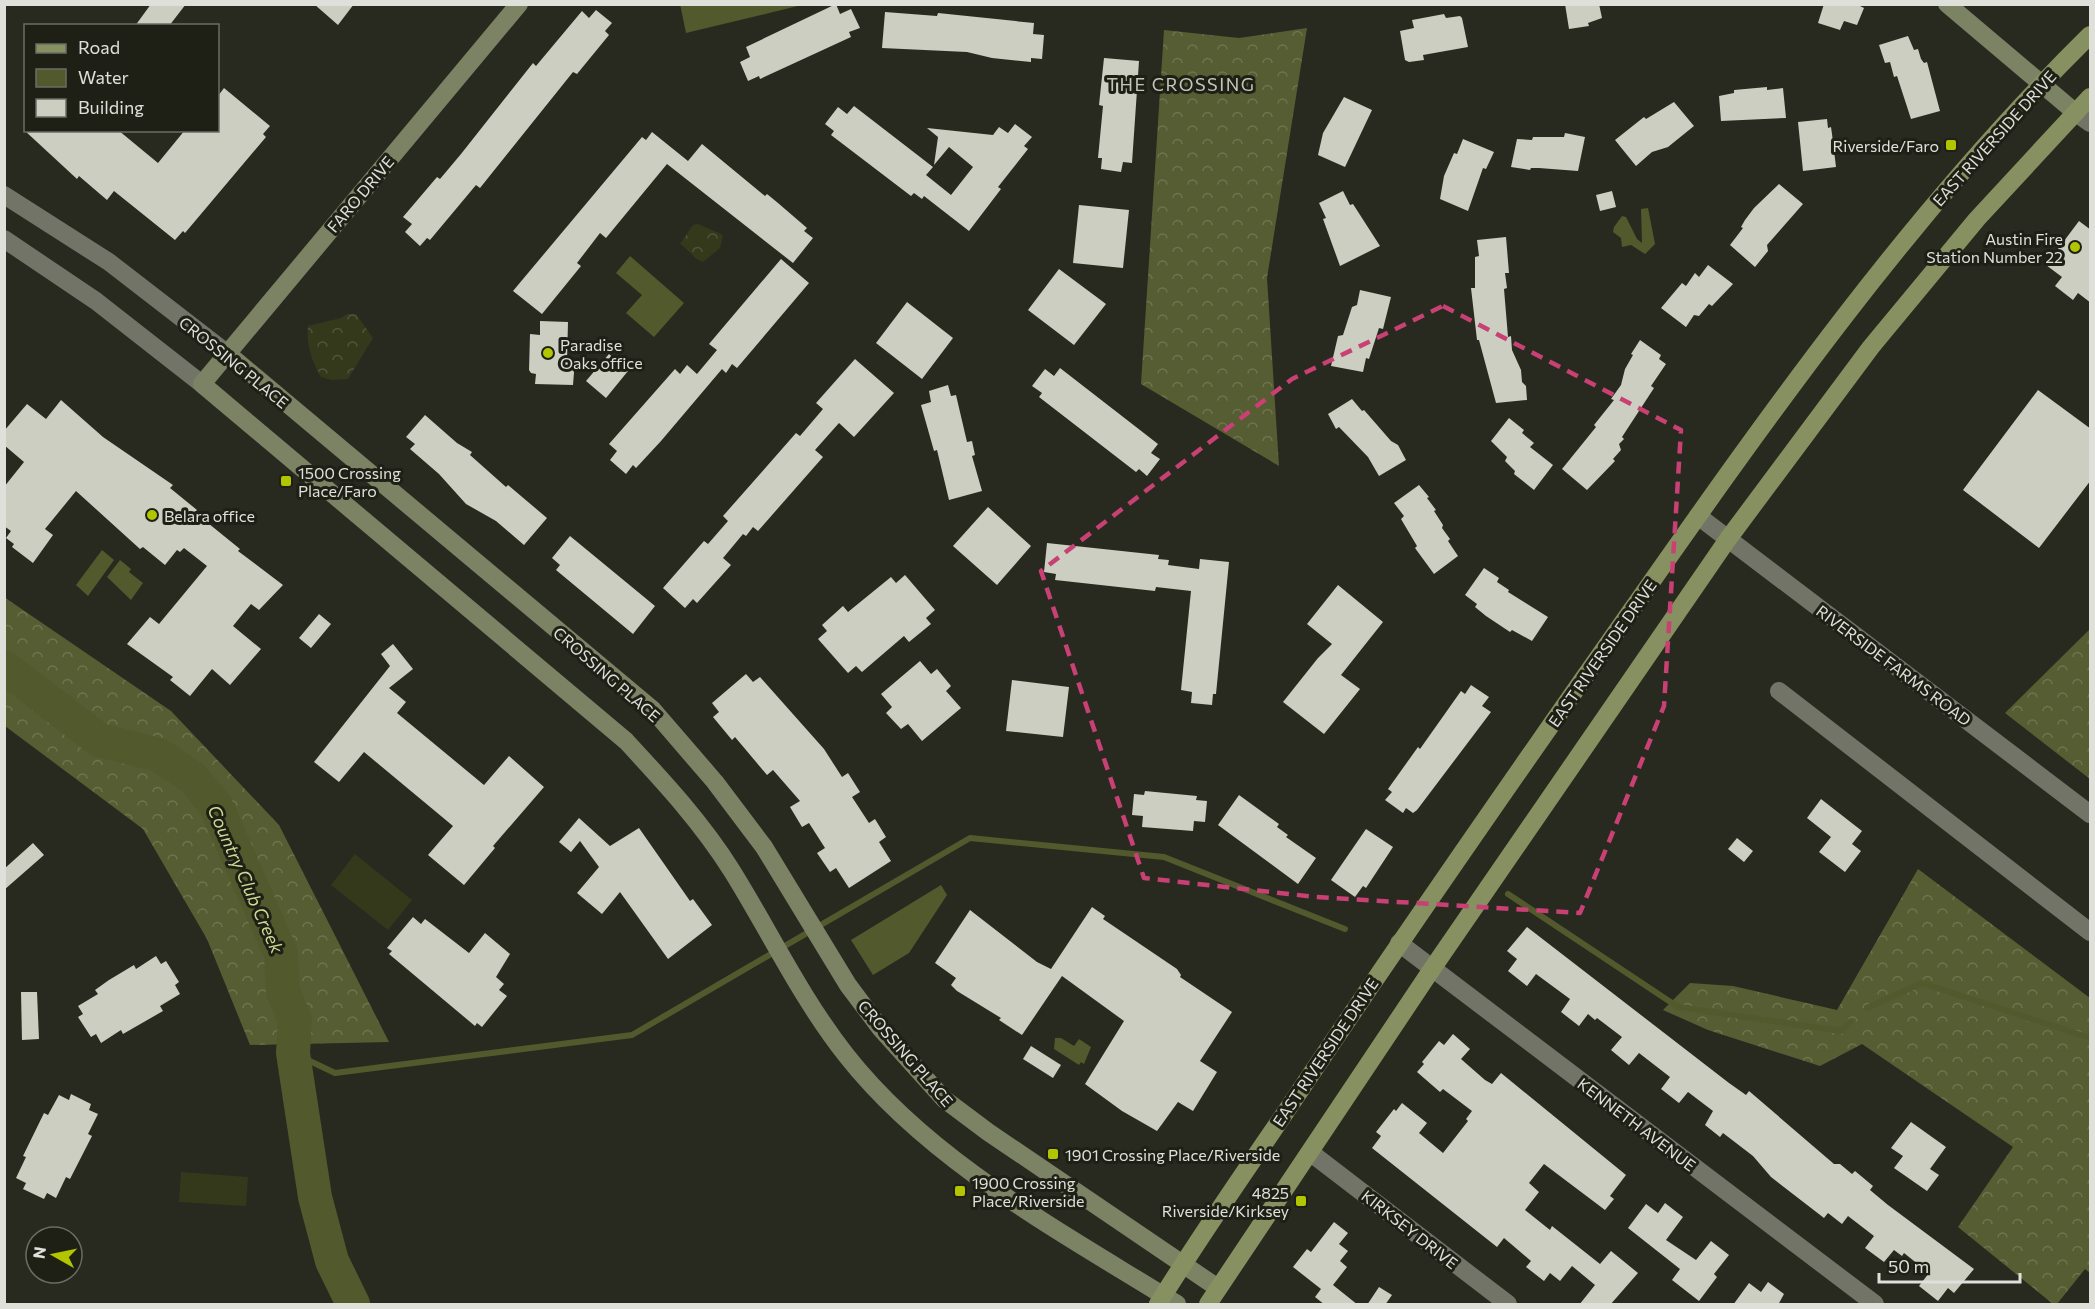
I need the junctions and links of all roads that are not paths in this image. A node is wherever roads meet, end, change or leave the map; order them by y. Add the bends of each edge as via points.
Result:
1 (519, 4) edge
2 (1947, 4) edge
3 (2091, 35) edge
4 (2041, 83) junction
5 (2091, 97) edge
6 (2083, 118) edge
7 (4, 195) edge
8 (4, 239) edge
9 (228, 354) junction
10 (202, 384) junction
11 (1698, 516) junction
12 (1728, 539) junction
13 (1779, 691) dead end
14 (2091, 814) edge
15 (2091, 932) edge
16 (1399, 943) junction
17 (1432, 969) junction
18 (1311, 1153) junction
19 (1183, 1265) junction
20 (1218, 1288) junction
21 (1166, 1302) edge
22 (1208, 1305) edge
23 (1508, 1305) edge
24 (1875, 1305) edge

1 - 9 street, FARO DRIVE
2 - 4 street
3 - 4 main road, EAST RIVERSIDE DRIVE
4 - 6 street
4 - 11 main road, EAST RIVERSIDE DRIVE via 1846,312
5 - 6 main road
6 - 12 main road via 1977,219 1871,347
7 - 9 street, CROSSING PLACE via 109,262
8 - 10 street via 96,301
9 - 10 street, FARO DRIVE
9 - 19 street, CROSSING PLACE via 653,710 764,847 848,985 881,1029 954,1107
10 - 21 street via 626,741 692,816 731,870 811,1006 847,1056 917,1131 971,1173
11 - 12 street, RIVERSIDE FARMS ROAD
11 - 16 main road, EAST RIVERSIDE DRIVE
12 - 14 street, RIVERSIDE FARMS ROAD
12 - 17 main road
13 - 15 street
16 - 17 street, KENNETH AVENUE
16 - 19 main road, EAST RIVERSIDE DRIVE
17 - 18 main road
17 - 24 street, KENNETH AVENUE
18 - 20 main road
18 - 23 street, KIRKSEY DRIVE
19 - 20 street, CROSSING PLACE
19 - 21 main road, EAST RIVERSIDE DRIVE
20 - 22 main road

